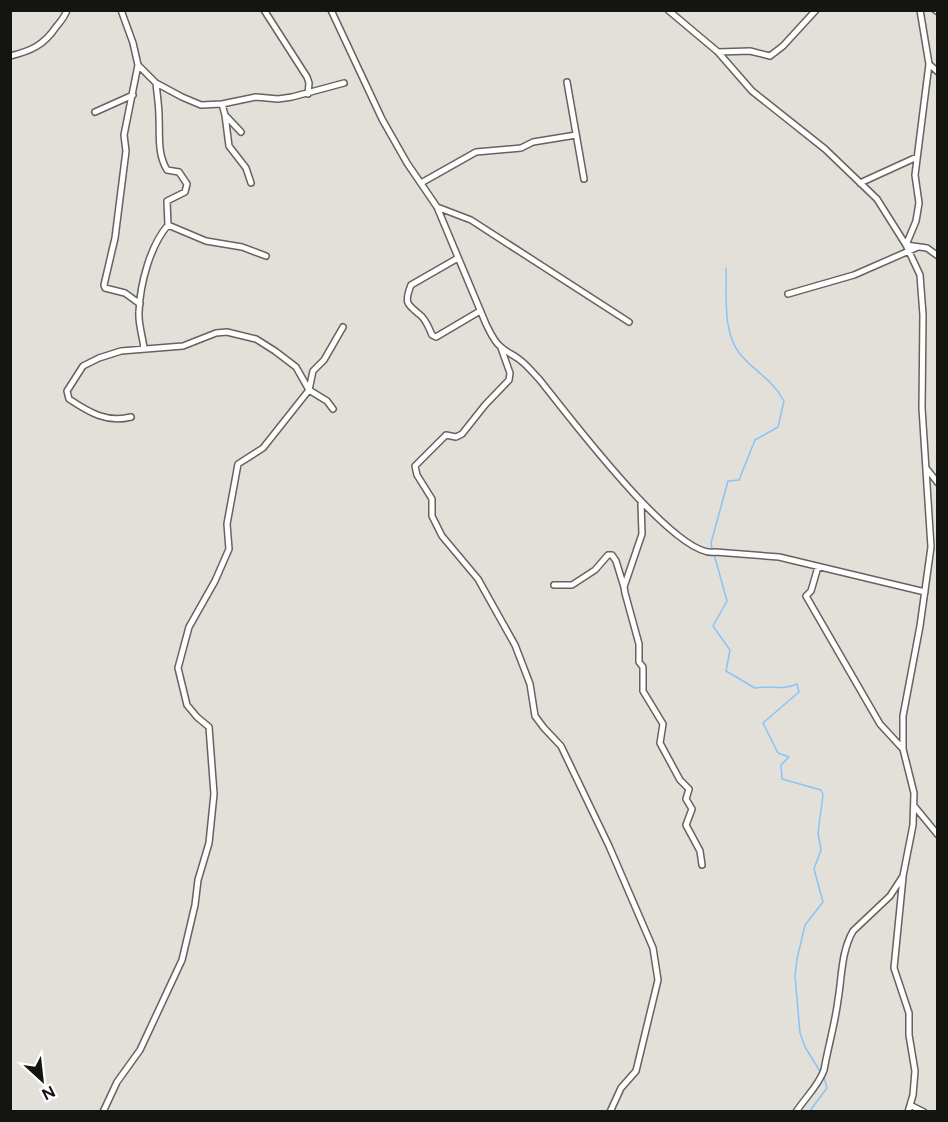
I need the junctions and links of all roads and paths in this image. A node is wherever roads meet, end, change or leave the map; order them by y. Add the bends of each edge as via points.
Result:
1 (67, 10) edge
2 (121, 10) edge
3 (264, 10) edge
4 (331, 10) edge
5 (668, 10) edge
6 (816, 10) edge
7 (920, 10) edge
8 (718, 52) junction
9 (10, 56) edge
10 (929, 64) junction
11 (138, 66) junction
12 (938, 72) edge
13 (567, 82) dead end
14 (156, 83) junction
15 (345, 83) dead end
16 (308, 94) junction
17 (133, 95) junction
18 (222, 104) junction
19 (95, 112) dead end
20 (225, 115) junction
21 (241, 132) dead end
22 (576, 135) junction
23 (917, 157) junction
24 (585, 179) dead end
25 (251, 183) dead end
26 (421, 183) junction
27 (860, 183) junction
28 (437, 207) junction
29 (168, 225) junction
30 (906, 245) junction
31 (918, 247) junction
32 (938, 248) edge
33 (927, 249) junction
34 (909, 252) junction
35 (266, 256) dead end
36 (938, 256) edge
37 (458, 258) junction
38 (788, 294) dead end
39 (140, 304) junction
40 (480, 311) junction
41 (629, 322) dead end
42 (343, 327) dead end
43 (501, 348) junction
44 (144, 349) junction
45 (309, 390) junction
46 (333, 409) dead end
47 (131, 417) dead end
48 (926, 468) junction
49 (938, 483) edge
50 (641, 503) junction
51 (818, 567) junction
52 (554, 585) dead end
53 (624, 587) junction
54 (925, 592) junction
55 (903, 748) junction
56 (915, 807) junction
57 (938, 835) edge
58 (702, 865) dead end
59 (903, 876) junction
60 (909, 1108) edge
61 (102, 1112) edge
62 (610, 1112) edge
63 (796, 1112) edge
64 (924, 1112) edge

1 - 9 street via 41,45
2 - 11 street
3 - 16 street via 307,76
4 - 26 street via 382,119
5 - 8 street
6 - 8 street via 770,56 750,51
7 - 10 street
8 - 27 street via 752,91 825,149
10 - 12 street
10 - 23 street
11 - 14 street
11 - 17 street
13 - 22 street
14 - 18 street via 201,105
14 - 29 street via 161,158 167,170 179,172 187,184 185,192 167,201
15 - 16 street
16 - 18 street via 278,99 256,97
17 - 19 street
17 - 39 street via 124,135 126,151 115,238 104,285
18 - 20 street
20 - 21 street
20 - 25 street via 229,146 246,168
22 - 24 street
22 - 26 street via 533,142 521,148 476,152
23 - 27 street
23 - 30 street via 919,203
26 - 28 street
27 - 30 street via 877,199
28 - 37 street
28 - 41 street via 471,220
29 - 35 street via 206,241
29 - 39 street via 154,246
30 - 31 street
30 - 34 street
31 - 33 street
31 - 34 street
32 - 33 street
33 - 36 street
34 - 38 street via 854,275
34 - 48 street via 920,275
37 - 40 street
37 - 40 street via 411,285 407,301 435,337
39 - 44 street
40 - 43 street
42 - 45 street via 313,371
43 - 50 street via 521,360
43 - 62 street via 509,380 462,434 446,435 415,466 432,499 432,516 442,536 478,579 515,645 528,677 535,716 561,747 652,948 658,980 639,1062
44 - 45 street via 183,346 227,332 256,339 296,367
44 - 47 street via 112,353 87,364 67,391 69,399 108,419
45 - 46 street
45 - 61 street via 263,448 238,464 227,524 230,549 189,627 178,669 187,705 209,727 214,794 209,843 182,960 140,1050
48 - 49 street
48 - 54 street via 931,547
50 - 51 street via 685,541 712,552 779,557
50 - 53 street via 642,534
51 - 54 street
51 - 55 street via 806,596 880,724
52 - 53 street via 572,585 612,555
53 - 58 street via 639,644 643,691 663,724 660,743 689,789 686,799 692,809 686,825 700,851
54 - 55 street via 903,716
55 - 56 street
56 - 57 street
56 - 59 street
59 - 60 street via 894,968 909,1013 915,1071
59 - 63 street via 890,896 849,938 821,1081
60 - 64 street

